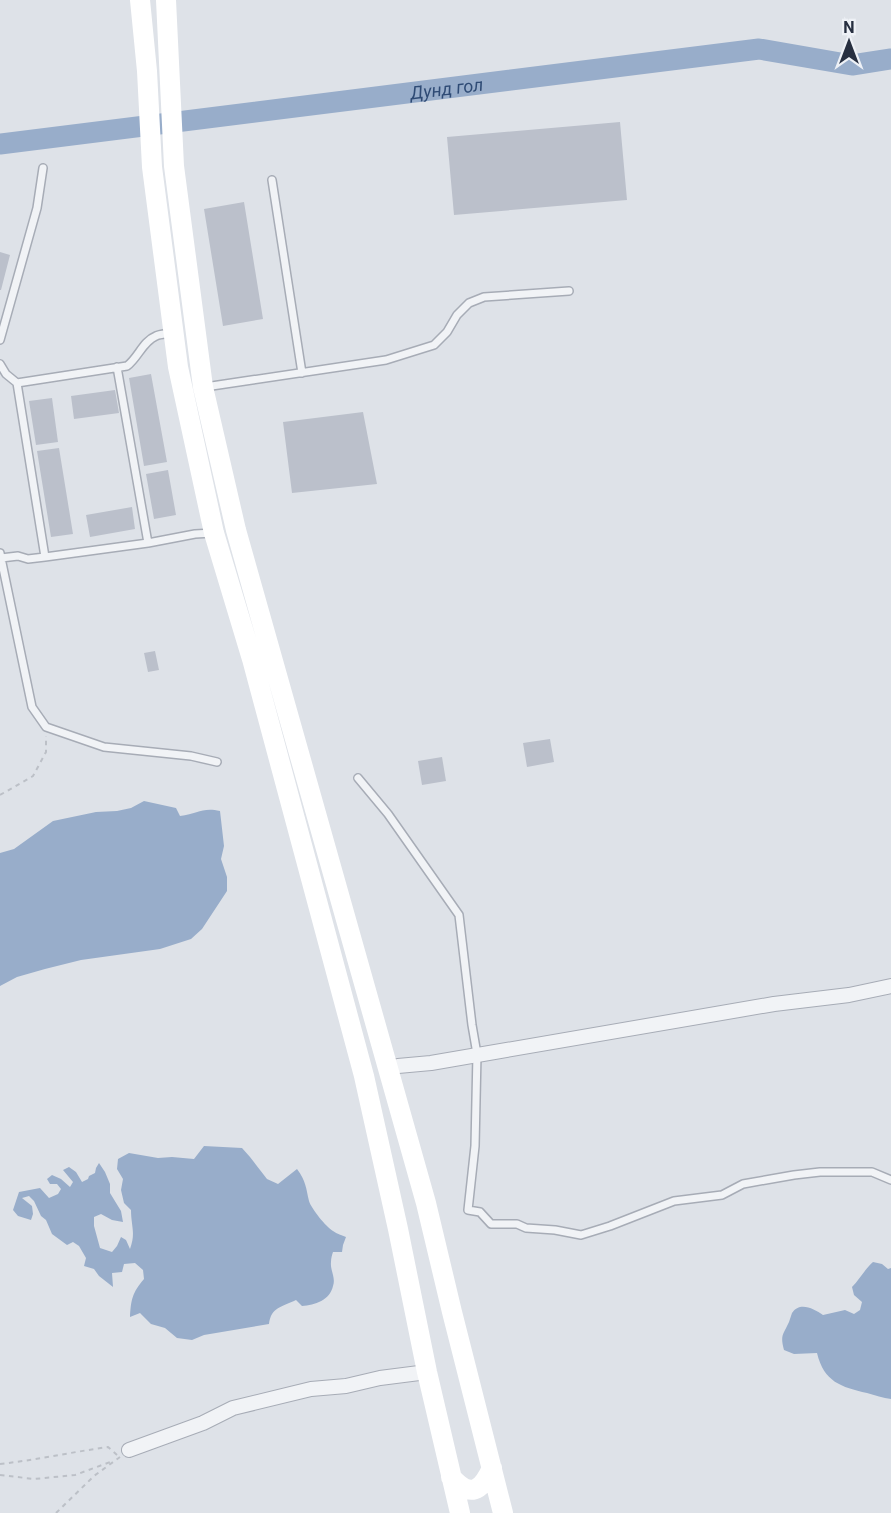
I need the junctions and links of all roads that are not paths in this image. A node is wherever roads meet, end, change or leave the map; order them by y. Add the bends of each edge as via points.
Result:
1 (140, 0) edge
2 (166, 0) edge
3 (43, 168) dead end
4 (272, 180) dead end
5 (568, 291) dead end
6 (173, 333) junction
7 (0, 340) edge
8 (0, 364) edge
9 (117, 368) junction
10 (302, 373) junction
11 (16, 383) junction
12 (203, 387) junction
13 (214, 533) junction
14 (148, 543) junction
15 (1, 555) edge
16 (45, 557) junction
17 (217, 762) dead end
18 (358, 778) dead end
19 (891, 987) edge
20 (477, 1054) junction
21 (398, 1066) dead end
22 (891, 1180) edge
23 (427, 1372) junction
24 (124, 1453) road end
25 (492, 1468) junction
26 (451, 1476) junction
27 (460, 1513) edge
28 (503, 1513) edge

1 - 6 main road via 152,167
2 - 12 main road via 174,166
3 - 7 lane via 37,208
4 - 10 lane
5 - 10 lane via 484,297 469,303 434,345 386,360
6 - 9 lane via 155,336 133,362
6 - 13 main road
8 - 11 lane
9 - 11 lane
9 - 14 lane
10 - 12 lane
11 - 16 lane
12 - 25 main road via 236,530 426,1203
13 - 14 lane
13 - 23 main road via 252,659 364,1077
14 - 16 lane
15 - 16 lane
15 - 17 lane via 32,707 46,727 104,747
18 - 20 lane via 459,915
19 - 20 street
20 - 21 street
20 - 22 lane via 475,1146 468,1210 480,1212 491,1224 517,1224 581,1235 674,1201 722,1195 744,1184 794,1175 872,1172
23 - 24 street via 311,1389 233,1408
23 - 26 main road
25 - 26 main road via 478,1488 459,1486
25 - 28 main road
26 - 27 main road

